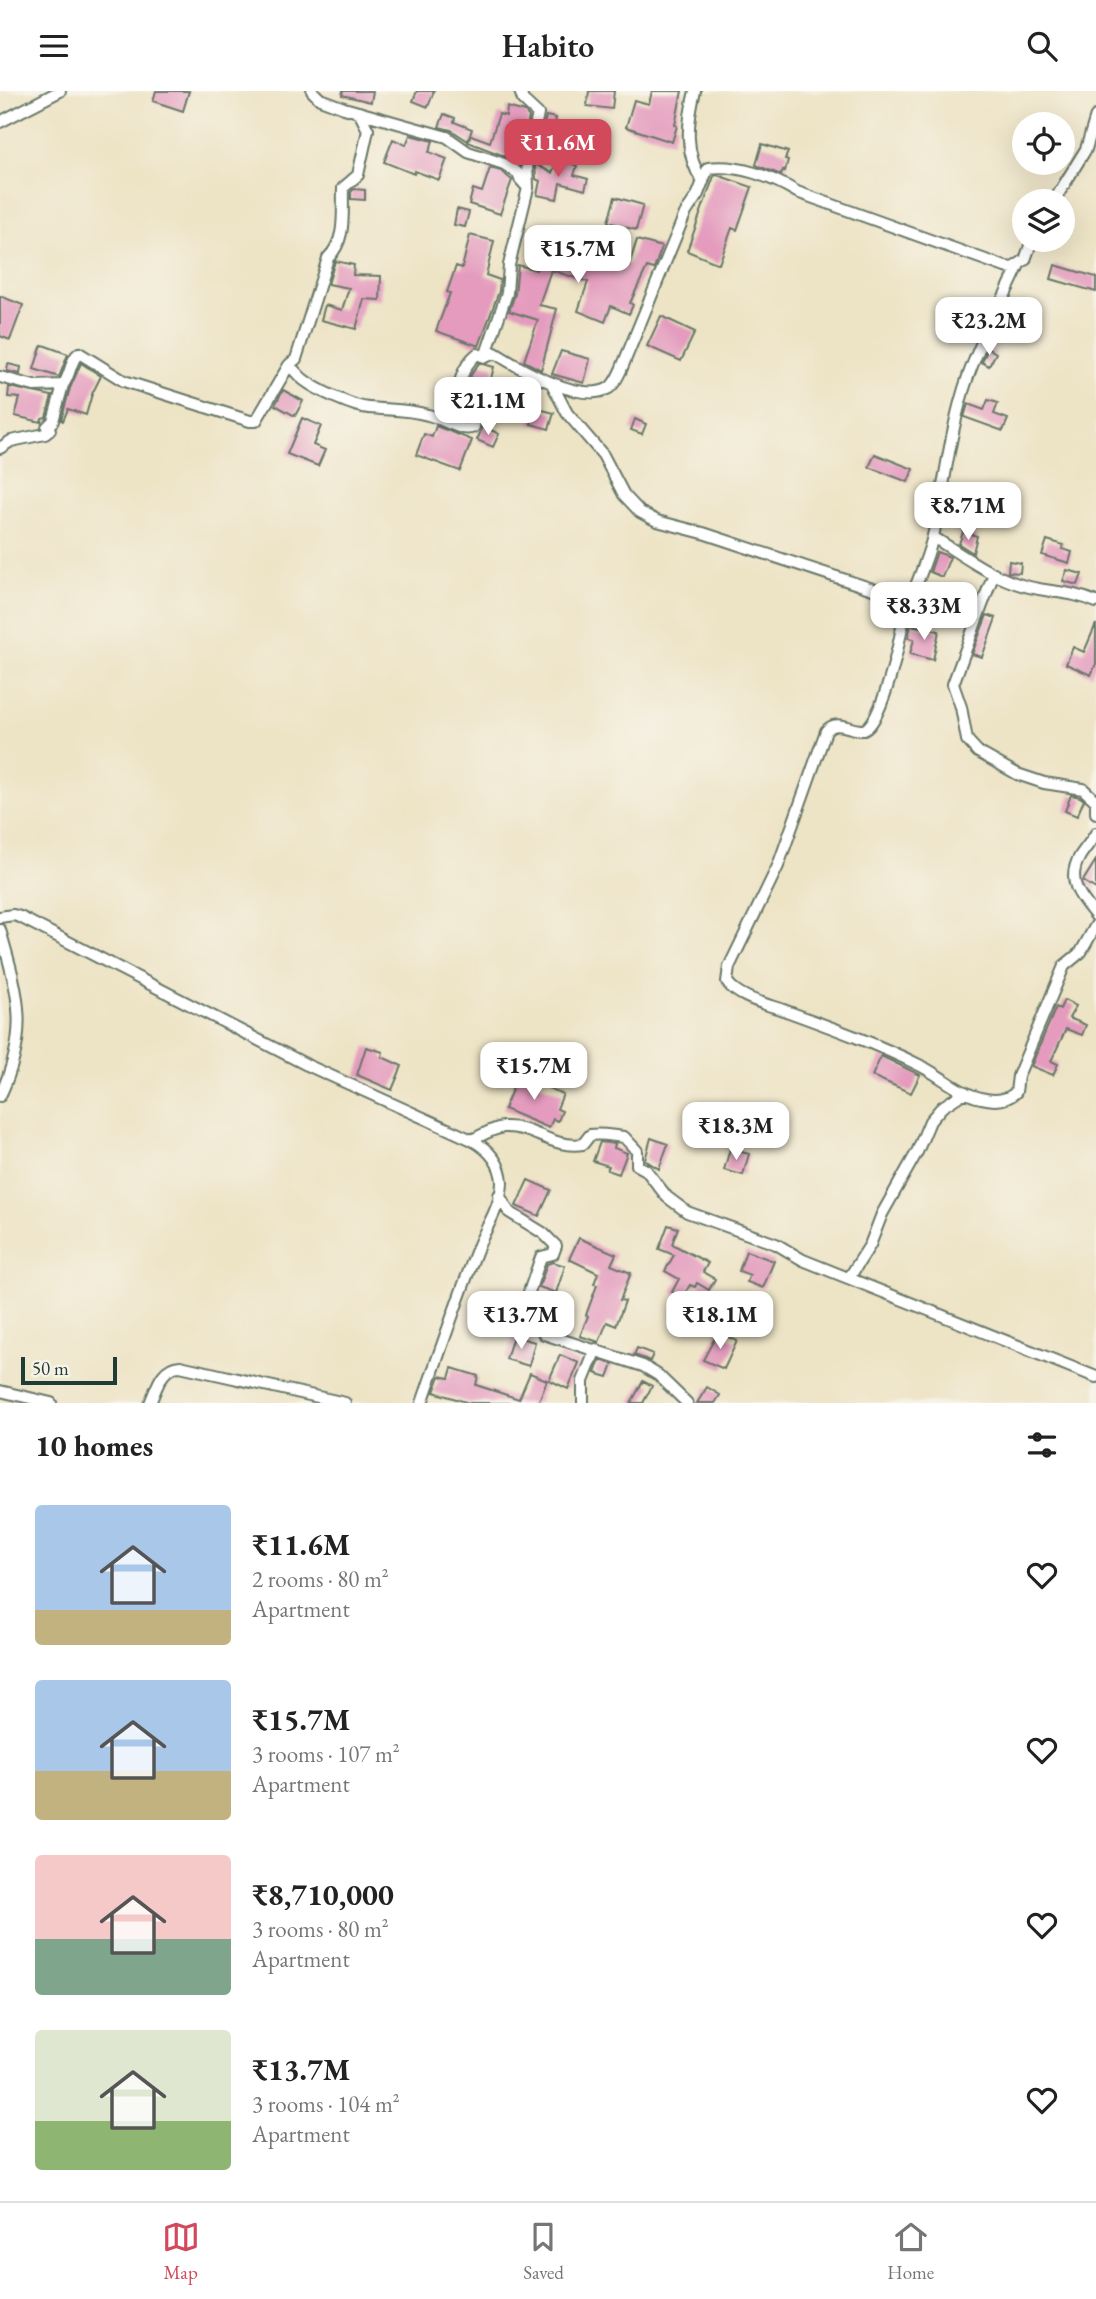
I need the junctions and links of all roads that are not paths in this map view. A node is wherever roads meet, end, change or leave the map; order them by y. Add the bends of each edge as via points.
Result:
1 (60, 91) edge
2 (312, 91) edge
3 (520, 91) edge
4 (695, 91) edge
5 (359, 112) junction
6 (1096, 116) edge
7 (0, 122) edge
8 (702, 182) junction
9 (528, 188) junction
10 (1061, 189) edge
11 (1029, 252) edge
12 (1018, 267) junction
13 (485, 357) junction
14 (289, 365) junction
15 (0, 377) edge
16 (552, 384) junction
17 (63, 385) junction
18 (0, 448) edge
19 (933, 537) junction
20 (993, 573) junction
21 (909, 601) junction
22 (1096, 602) edge
23 (1096, 813) edge
24 (1096, 833) edge
25 (1096, 916) edge
26 (0, 917) edge
27 (1096, 925) edge
28 (0, 930) edge
29 (965, 1092) junction
30 (0, 1096) edge
31 (472, 1140) junction
32 (499, 1195) junction
33 (849, 1278) junction
34 (596, 1349) junction
35 (1096, 1377) edge
36 (0, 1391) edge
37 (51, 1403) edge
38 (149, 1403) edge
39 (345, 1403) edge
40 (422, 1403) edge
41 (583, 1403) edge
42 (687, 1403) edge

1 - 7 street
2 - 5 street via 328,102
3 - 9 street via 538,114 527,161
4 - 8 street via 689,145 692,166
5 - 9 street via 454,141 468,152 518,173
5 - 14 street via 368,130 364,155 358,175 343,188 345,217 338,245 328,258 296,359
6 - 10 street via 1086,149
8 - 12 street via 708,168 740,169 1005,267
8 - 16 street via 612,387 586,392
9 - 13 street via 509,265 507,293
11 - 12 street
12 - 19 street via 961,398
13 - 14 street via 477,354 472,358 457,394 458,407 475,422 470,429 415,411 355,405 309,383
13 - 16 street via 495,353
14 - 17 street via 256,421 124,381 79,353 73,357
15 - 17 street via 34,386
16 - 21 street via 567,414 603,454 624,495 640,512
17 - 18 street via 46,434
19 - 20 street
19 - 21 street
20 - 22 street via 1017,585
20 - 23 street via 953,684 967,740 978,752 1017,774 1083,789 1096,801
21 - 29 street via 893,667 872,723 864,730 836,724 826,731 778,866 726,975 735,991 921,1066
24 - 25 street via 1079,858 1073,878
26 - 31 street via 13,915 307,1065
27 - 29 street via 1081,952 1064,966 1018,1076 1016,1092 987,1099
28 - 30 street via 15,985 19,1025 15,1062
29 - 33 street via 930,1121 881,1214 870,1245
31 - 32 street via 495,1160 502,1178
31 - 33 street via 504,1127 564,1145 583,1144 590,1135 601,1133 624,1137 637,1151 637,1165 677,1206
32 - 34 street via 509,1212 556,1246 553,1254 541,1257 529,1292 540,1328 548,1336
32 - 40 street
33 - 35 street
34 - 41 street via 583,1381
34 - 42 street via 650,1369
36 - 37 street
38 - 39 street via 165,1370 172,1366

